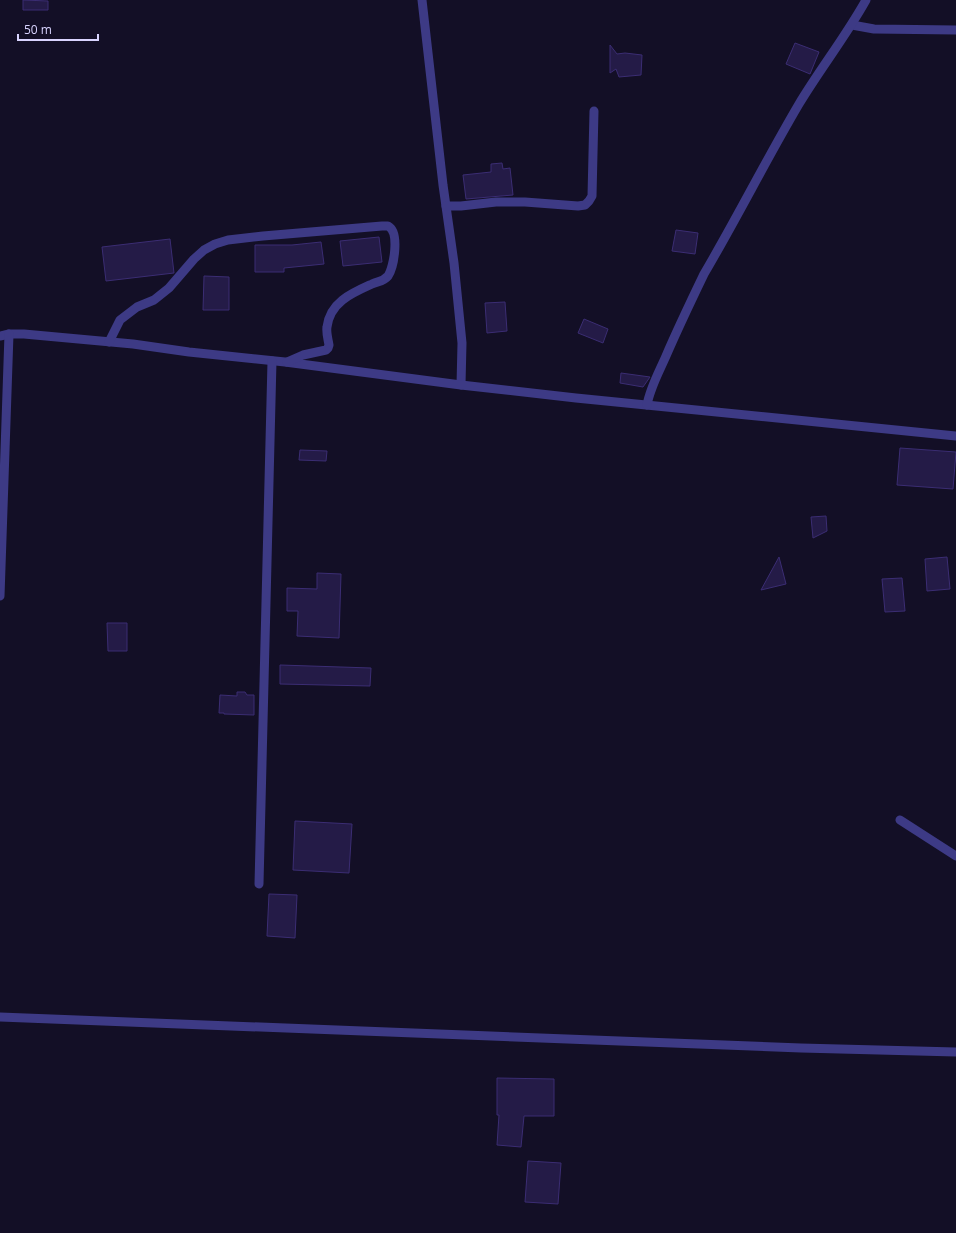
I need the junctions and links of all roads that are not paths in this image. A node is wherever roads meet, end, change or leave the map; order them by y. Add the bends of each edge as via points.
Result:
1 (422, 0) edge
2 (866, 0) edge
3 (852, 25) junction
4 (956, 30) edge
5 (594, 111) dead end
6 (446, 206) junction
7 (4, 335) edge
8 (108, 342) junction
9 (272, 361) junction
10 (285, 362) junction
11 (461, 385) junction
12 (647, 405) junction
13 (956, 436) edge
14 (0, 596) edge
15 (900, 820) dead end
16 (956, 856) edge
17 (259, 884) dead end
18 (0, 1016) edge
19 (956, 1052) edge

1 - 6 street
2 - 3 street
3 - 4 street via 874,29
3 - 12 street via 799,105 704,274 655,381
5 - 6 street via 592,196 585,205 496,202
6 - 11 street via 462,343
7 - 8 street via 24,334
7 - 14 street
8 - 9 street
8 - 10 street via 120,320 137,307 154,300 169,288 194,259 215,244 263,236 388,226 392,230 395,247 388,275 383,281 347,295 339,302 327,326 329,345 326,350
9 - 10 street
9 - 17 street
10 - 11 street
11 - 12 street
12 - 13 street
15 - 16 street
18 - 19 street

